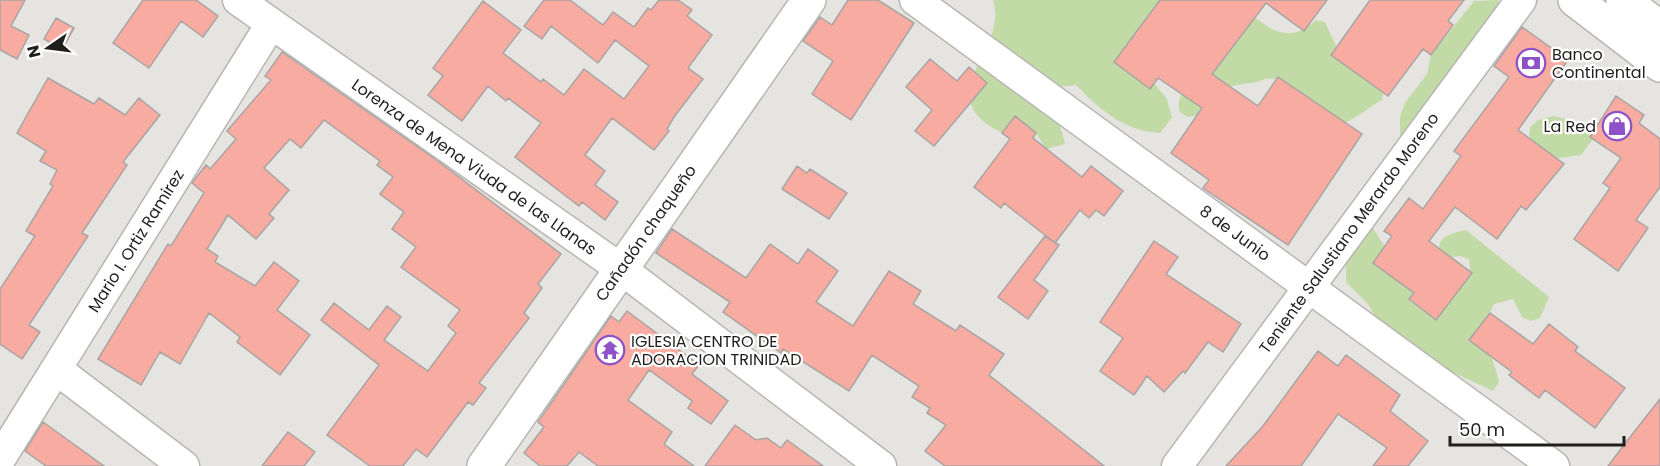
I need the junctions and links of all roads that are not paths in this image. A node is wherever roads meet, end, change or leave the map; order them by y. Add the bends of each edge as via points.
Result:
1 (238, 0) edge
2 (809, 0) edge
3 (915, 0) edge
4 (1521, 0) edge
5 (1575, 0) edge
6 (1623, 0) edge
7 (271, 24) junction
8 (1660, 28) edge
9 (1660, 65) edge
10 (621, 269) junction
11 (1310, 287) junction
12 (56, 369) junction
13 (0, 459) edge
14 (184, 466) edge
15 (484, 466) edge
16 (881, 466) edge
17 (1177, 466) edge
18 (1554, 466) edge

1 - 7 street, Lorenza de Mena Viuda de las Llanas
2 - 10 main road, Cañadón chaqueño
3 - 11 street, 8 de Junio
4 - 11 street, Teniente Salustiano Merardo Moreno
5 - 9 main road
6 - 8 main road
7 - 10 street, Lorenza de Mena Viuda de las Llanas
7 - 12 street, Mario I. Ortiz Ramirez
10 - 15 main road, Cañadón chaqueño
10 - 16 street, Lorenza de Mena Viuda de las Llanas
11 - 17 street, Teniente Salustiano Merardo Moreno
11 - 18 street, 8 de Junio
12 - 13 street, Mario I. Ortiz Ramirez
12 - 14 street

